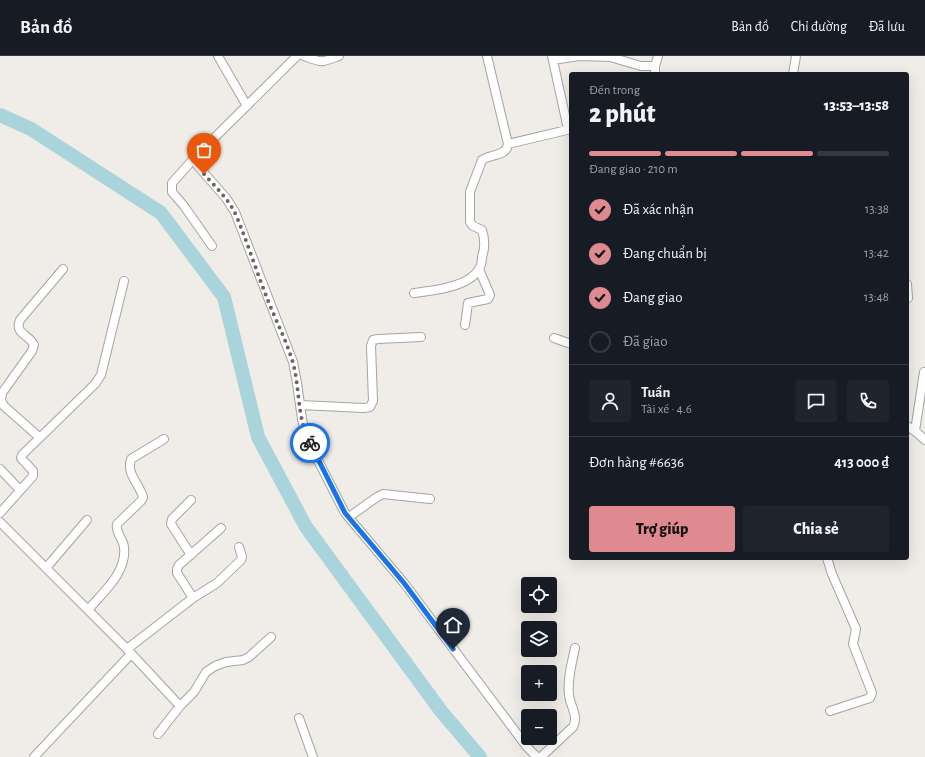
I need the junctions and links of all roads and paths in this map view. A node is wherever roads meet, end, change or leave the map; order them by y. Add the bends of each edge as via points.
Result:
1 (218, 56) edge
2 (297, 56) edge
3 (304, 56) edge
4 (339, 56) edge
5 (487, 56) edge
6 (658, 56) edge
7 (796, 56) edge
8 (552, 58) edge
9 (655, 70) edge
10 (793, 72) edge
11 (247, 106) junction
12 (569, 125) edge
13 (569, 129) edge
14 (508, 144) junction
15 (194, 159) junction
16 (212, 246) dead end
17 (63, 269) dead end
18 (479, 269) junction
19 (124, 281) dead end
20 (414, 293) dead end
21 (465, 325) dead end
22 (421, 337) dead end
23 (554, 338) dead end
24 (569, 343) edge
25 (924, 372) edge
26 (300, 405) junction
27 (909, 427) edge
28 (915, 431) junction
29 (39, 437) junction
30 (164, 439) dead end
31 (925, 440) edge
32 (0, 469) edge
33 (20, 490) junction
34 (430, 499) dead end
35 (190, 500) dead end
36 (0, 513) edge
37 (349, 517) junction
38 (87, 520) dead end
39 (0, 522) edge
40 (222, 528) dead end
41 (239, 547) dead end
42 (191, 554) junction
43 (828, 560) edge
44 (46, 568) junction
45 (193, 598) junction
46 (88, 610) junction
47 (271, 637) dead end
48 (575, 648) dead end
49 (129, 651) junction
50 (180, 706) junction
51 (830, 711) dead end
52 (299, 718) dead end
53 (158, 734) dead end
54 (34, 757) edge
55 (313, 757) edge
56 (537, 757) edge
57 (541, 757) edge

1 - 11 street
2 - 11 street
3 - 4 street via 322,62
5 - 14 street
6 - 9 street
7 - 10 street
8 - 9 street via 610,57
8 - 12 street
11 - 15 street
13 - 14 street
14 - 18 street via 504,152 482,160 470,192 470,222 482,230 485,243
15 - 16 street via 172,183 171,190
15 - 26 street via 235,212 293,362
17 - 29 street via 20,320 19,330 34,346 2,393 1,400 4,406
18 - 20 street via 470,278 453,286
18 - 21 street via 490,296 488,299 468,303
19 - 29 street via 100,375 95,384
22 - 26 street via 373,340 373,401 370,407
23 - 24 street
25 - 28 street
26 - 37 street via 306,437
27 - 28 street
28 - 31 street
29 - 33 street via 22,455 21,458 33,471 33,476
30 - 46 street via 131,459 130,471 143,497 116,528 124,545 121,570
32 - 33 street
33 - 36 street
34 - 37 street via 383,494
35 - 42 street via 172,519 171,524
37 - 56 street via 404,583
38 - 44 street
39 - 44 street
40 - 42 street
41 - 45 street via 241,560 217,583
42 - 45 street via 179,565 177,573
43 - 51 street via 856,629 853,644 872,693 870,698
44 - 46 street
45 - 49 street
46 - 49 street
47 - 50 street via 250,657 226,662 206,672 194,692
48 - 57 street via 568,687 575,723
49 - 50 street
49 - 54 street
50 - 53 street
52 - 55 street

